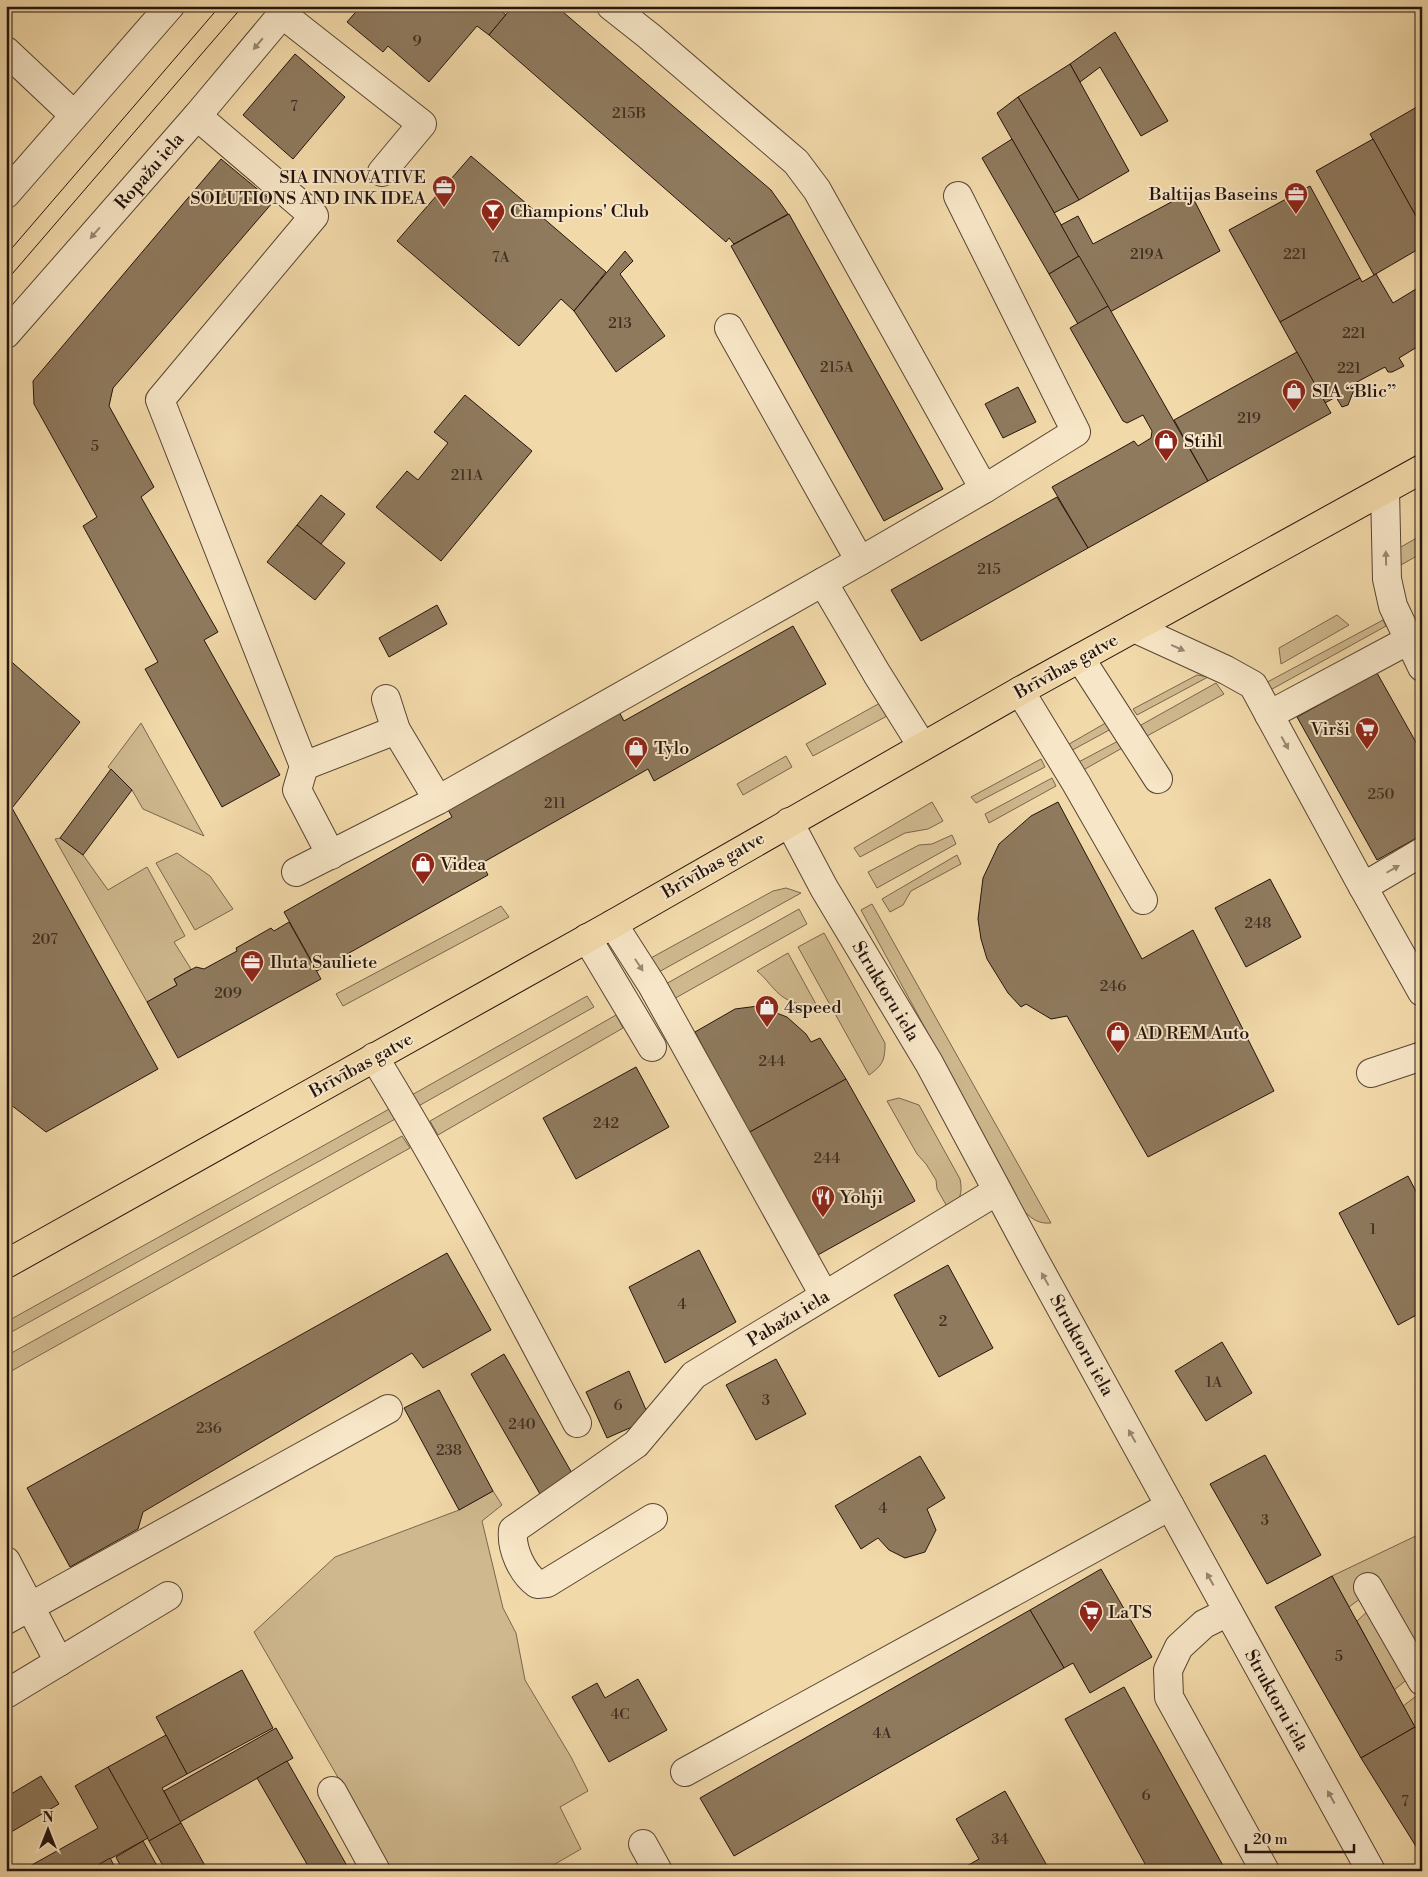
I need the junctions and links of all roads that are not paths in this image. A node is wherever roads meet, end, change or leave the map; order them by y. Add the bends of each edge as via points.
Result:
1 (170, 6) edge
2 (611, 6) edge
3 (286, 10) edge
4 (6, 52) edge
5 (74, 115) junction
6 (196, 116) junction
7 (382, 172) dead end
8 (6, 194) edge
9 (958, 196) dead end
10 (729, 328) dead end
11 (6, 334) edge
12 (1422, 469) edge
13 (984, 489) junction
14 (1385, 490) junction
15 (860, 561) junction
16 (823, 582) junction
17 (1134, 628) junction
18 (1409, 640) junction
19 (1080, 658) junction
20 (1422, 667) edge
21 (1020, 691) junction
22 (386, 699) dead end
23 (1269, 715) junction
24 (396, 730) junction
25 (922, 746) junction
26 (304, 766) junction
27 (1158, 779) dead end
28 (438, 800) junction
29 (789, 822) junction
30 (1422, 852) edge
31 (331, 855) junction
32 (296, 872) dead end
33 (1363, 886) junction
34 (1143, 900) dead end
35 (613, 924) junction
36 (587, 938) junction
37 (1422, 992) edge
38 (652, 1047) dead end
39 (1422, 1056) edge
40 (374, 1057) junction
41 (1371, 1073) dead end
42 (997, 1191) junction
43 (6, 1264) edge
44 (824, 1295) junction
45 (388, 1409) dead end
46 (577, 1423) dead end
47 (1170, 1506) junction
48 (653, 1518) dead end
49 (6, 1562) edge
50 (1368, 1587) dead end
51 (168, 1596) dead end
52 (30, 1606) junction
53 (1228, 1612) junction
54 (6, 1620) edge
55 (59, 1662) junction
56 (1422, 1681) edge
57 (6, 1694) edge
58 (685, 1772) dead end
59 (332, 1791) dead end
60 (643, 1844) dead end
61 (376, 1871) edge
62 (658, 1871) edge
63 (1265, 1871) edge
64 (1371, 1871) edge

1 - 5 street
2 - 13 street via 796,162 818,190
3 -> 6 street, Ropažu iela
3 - 7 street via 422,124
4 - 5 street
5 - 8 street
6 -> 11 street, Ropažu iela
6 - 26 street via 314,216 160,400
9 - 13 street via 1076,432
10 - 15 street
12 - 14 highway, Brīvības gatve
13 - 15 street
14 - 17 highway, Brīvības gatve
18 -> 14 street via 1393,606 1387,580
15 - 16 street
16 - 25 street
16 - 28 street
17 - 19 highway, Brīvības gatve
17 -> 23 street via 1253,685
18 - 20 street
18 - 23 street
19 - 21 highway, Brīvības gatve
19 - 27 street
21 - 25 highway, Brīvības gatve
21 - 34 street
22 - 24 street
23 -> 33 street
24 - 26 street
24 - 28 street
25 - 29 highway, Brīvības gatve
26 - 31 street via 297,790
28 - 31 street
29 - 35 highway, Brīvības gatve
29 - 42 street, Struktoru iela via 824,888 929,1063
33 -> 30 street
31 - 32 street
33 - 37 street
35 - 36 highway, Brīvības gatve
35 -> 44 street via 669,1014
36 - 38 street
36 - 40 highway, Brīvības gatve
39 - 41 street
40 - 43 highway, Brīvības gatve
40 - 46 street via 482,1243
42 - 44 street, Pabažu iela
47 -> 42 street, Struktoru iela
44 - 48 street, Pabažu iela via 694,1375 636,1444 513,1530 511,1541 530,1579 537,1584 547,1583
45 - 52 street
53 -> 47 street, Struktoru iela
47 - 58 street
49 - 52 street
50 - 56 street
51 - 55 street
52 - 54 street
52 - 55 street
53 - 63 street via 1204,1624 1179,1647 1168,1670 1169,1697
64 -> 53 street, Struktoru iela
55 - 57 street
59 - 61 street
60 - 62 street

